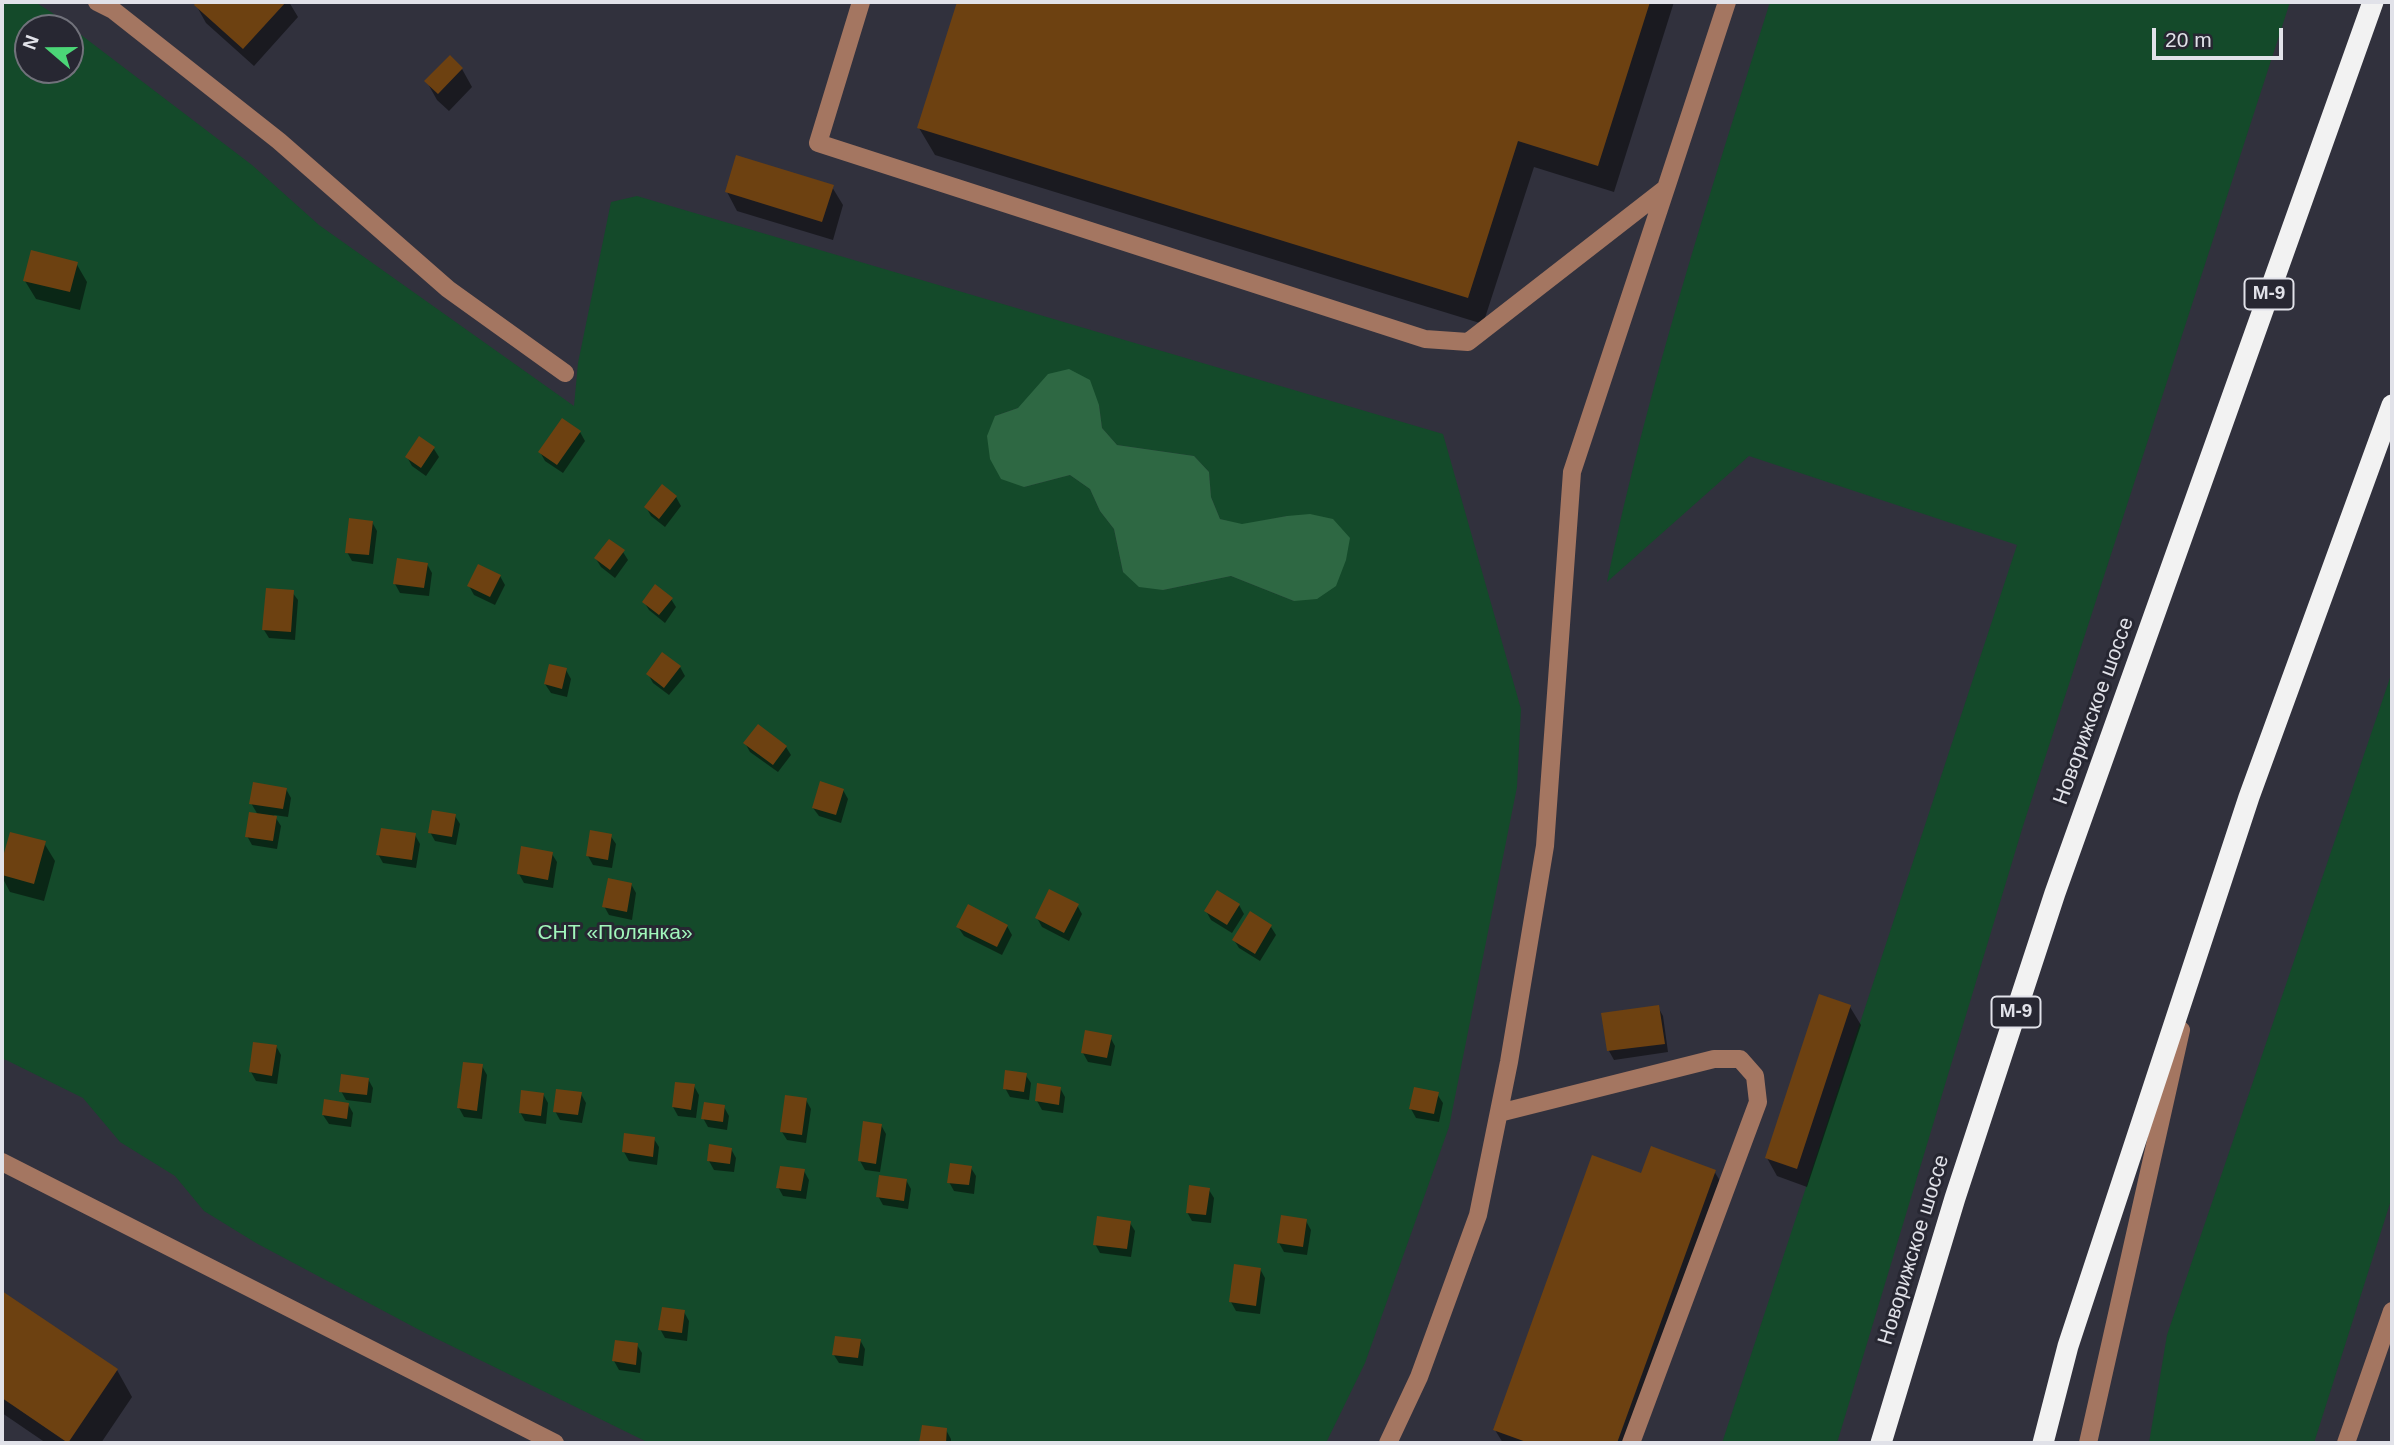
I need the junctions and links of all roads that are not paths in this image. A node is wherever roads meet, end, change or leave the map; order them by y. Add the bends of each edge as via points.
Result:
1 (97, 2) edge
2 (861, 2) edge
3 (1727, 2) edge
4 (2373, 2) edge
5 (1666, 188) junction
6 (565, 373) dead end
7 (2392, 405) edge
8 (2199, 948) junction
9 (1499, 1113) junction
10 (2, 1162) edge
11 (2392, 1311) edge
12 (555, 1443) edge
13 (1388, 1443) edge
14 (1631, 1443) edge
15 (1881, 1443) edge
16 (2043, 1443) edge
17 (2088, 1443) edge
18 (2346, 1443) edge

1 - 6 street via 279,141 448,289
2 - 5 street via 818,143 1425,339 1468,342
3 - 5 street
4 - 15 highway, Новорижское шоссе / М-9 via 2055,893
5 - 9 street via 1572,472 1545,846
7 - 8 highway
8 - 16 highway via 2068,1346
8 - 17 street
9 - 13 street via 1478,1215 1419,1377
9 - 14 street via 1714,1059 1740,1059 1755,1076 1758,1102
10 - 12 street
11 - 18 street

